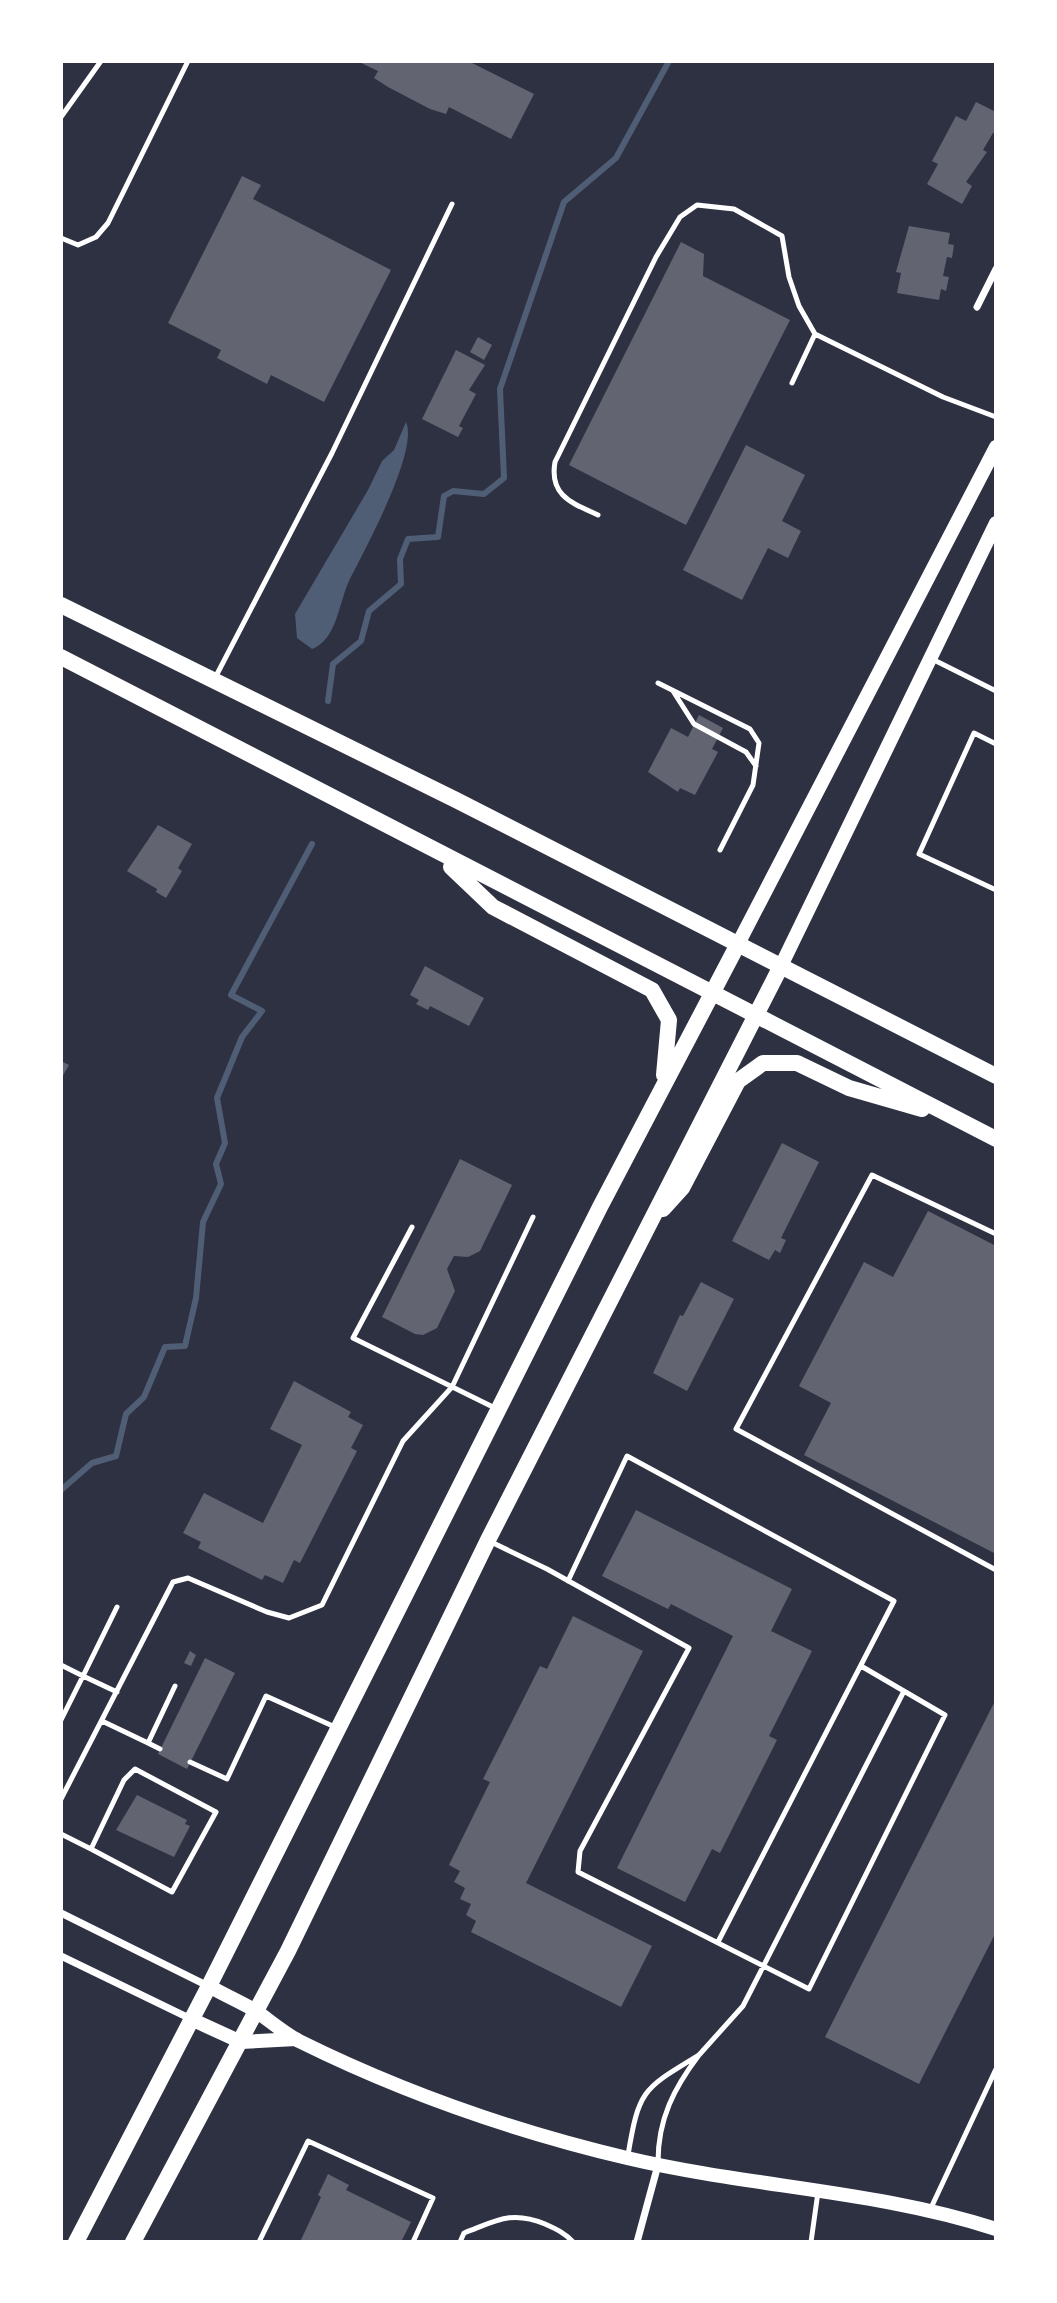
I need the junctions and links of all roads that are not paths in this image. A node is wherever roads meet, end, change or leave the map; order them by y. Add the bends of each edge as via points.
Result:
1 (101, 61) edge
2 (188, 61) edge
3 (61, 117) edge
4 (452, 204) dead end
5 (61, 238) edge
6 (996, 269) edge
7 (977, 307) dead end
8 (815, 334) junction
9 (792, 383) dead end
10 (996, 417) edge
11 (996, 447) edge
12 (598, 515) dead end
13 (996, 523) edge
14 (61, 605) edge
15 (61, 657) edge
16 (929, 657) junction
17 (214, 680) junction
18 (658, 683) dead end
19 (672, 690) junction
20 (996, 691) edge
21 (996, 744) edge
22 (756, 766) junction
23 (720, 850) dead end
24 (437, 853) junction
25 (996, 890) edge
26 (738, 944) junction
27 (781, 966) junction
28 (712, 995) junction
29 (754, 1016) junction
30 (996, 1076) edge
31 (663, 1087) junction
32 (958, 1120) junction
33 (996, 1139) edge
34 (533, 1217) dead end
35 (649, 1223) junction
36 (412, 1227) dead end
37 (996, 1234) edge
38 (452, 1387) junction
39 (498, 1410) junction
40 (488, 1540) junction
41 (996, 1570) edge
42 (568, 1581) junction
43 (117, 1607) dead end
44 (61, 1665) edge
45 (862, 1667) junction
46 (83, 1676) junction
47 (175, 1686) dead end
48 (117, 1692) junction
49 (903, 1693) junction
50 (61, 1720) edge
51 (102, 1721) junction
52 (338, 1729) junction
53 (148, 1742) junction
54 (160, 1749) dead end
55 (190, 1762) dead end
56 (61, 1799) edge
57 (61, 1834) edge
58 (91, 1849) junction
59 (61, 1913) edge
60 (718, 1942) junction
61 (61, 1956) edge
62 (764, 1965) junction
63 (209, 1986) junction
64 (255, 2011) junction
65 (191, 2019) junction
66 (296, 2039) junction
67 (241, 2042) junction
68 (699, 2055) junction
69 (996, 2069) edge
70 (628, 2158) junction
71 (658, 2165) junction
72 (819, 2189) junction
73 (930, 2210) junction
74 (996, 2229) edge
75 (76, 2242) edge
76 (133, 2242) edge
77 (259, 2242) edge
78 (413, 2242) edge
79 (460, 2242) edge
80 (573, 2242) edge
81 (637, 2242) edge
82 (811, 2242) edge

1 - 3 lane
2 - 5 lane via 108,223 96,237 78,245
4 - 17 lane via 332,453
6 - 7 street
8 - 9 lane
8 - 10 lane via 943,397
8 - 12 lane via 789,277 782,236 734,209 697,205 680,217 555,462 556,491
11 - 26 main road
13 - 16 main road
14 - 17 main road
15 - 24 main road
16 - 20 lane
16 - 27 main road
17 - 26 main road
18 - 19 lane
19 - 22 lane via 694,724 746,752
19 - 22 lane via 750,729 759,743
21 - 25 lane via 974,733 919,854
22 - 23 lane via 753,785
24 - 28 main road
24 - 31 main road via 494,907 652,990 669,1020
26 - 27 main road
26 - 28 main road
27 - 29 main road
27 - 30 main road
28 - 29 main road
28 - 31 main road
29 - 32 main road
29 - 35 main road
31 - 39 main road
32 - 33 main road
32 - 35 main road via 849,1088 797,1063 763,1063 738,1081 682,1188
34 - 38 lane
35 - 40 main road
36 - 38 lane via 353,1338
37 - 41 lane via 872,1175 736,1429
38 - 39 lane
38 - 48 lane via 403,1441 322,1605 289,1618 188,1577 173,1582
39 - 52 main road
40 - 42 lane
40 - 64 main road
42 - 45 lane via 627,1456 894,1601
42 - 60 lane via 689,1648 580,1851 578,1872
43 - 46 lane
44 - 46 lane
45 - 49 lane
45 - 60 lane
46 - 48 lane
46 - 50 lane
47 - 53 lane
48 - 51 lane
49 - 62 lane
49 - 62 lane via 945,1715 809,1989
51 - 53 lane
51 - 56 lane
52 - 55 lane via 266,1696 227,1779
52 - 63 main road
53 - 54 lane
57 - 58 lane
58 - 58 lane via 124,1780 135,1769 216,1812 172,1892
59 - 63 street
60 - 62 lane
61 - 65 street
62 - 68 lane via 743,2006
63 - 64 main road
63 - 65 main road
64 - 66 main road
64 - 67 main road
65 - 67 main road
65 - 75 main road
66 - 67 main road
66 - 70 main road via 505,2126
67 - 76 main road
68 - 70 lane via 653,2083 645,2093 635,2116
68 - 71 lane via 665,2110
69 - 73 lane
70 - 71 main road
71 - 72 main road
71 - 81 street
72 - 73 main road
72 - 82 lane
73 - 74 main road
77 - 78 lane via 308,2141 433,2198
79 - 80 lane via 464,2233 507,2217 525,2216 567,2234

